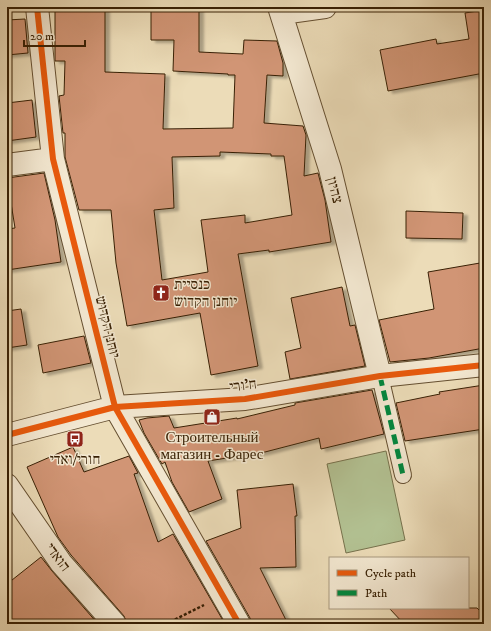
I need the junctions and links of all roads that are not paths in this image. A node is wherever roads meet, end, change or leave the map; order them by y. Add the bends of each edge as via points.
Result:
1 (37, 7) edge
2 (325, 7) edge
3 (280, 10) edge
4 (53, 159) junction
5 (7, 165) edge
6 (484, 365) edge
7 (380, 376) junction
8 (115, 407) junction
9 (7, 435) edge
10 (403, 475) dead end
11 (7, 486) edge
12 (115, 624) edge
13 (239, 624) edge

1 - 4 street, יוחנן הקדוש
2 - 3 street
3 - 7 street, צהיון via 330,169
4 - 5 street
4 - 8 street, יוחנן הקדוש
6 - 7 street, ח'ורי
7 - 8 street, ח'ורי via 245,399
7 - 10 street
8 - 9 street, ח'ורי
8 - 13 street, יוחנן הקדוש
11 - 12 street, הואדי via 61,563

